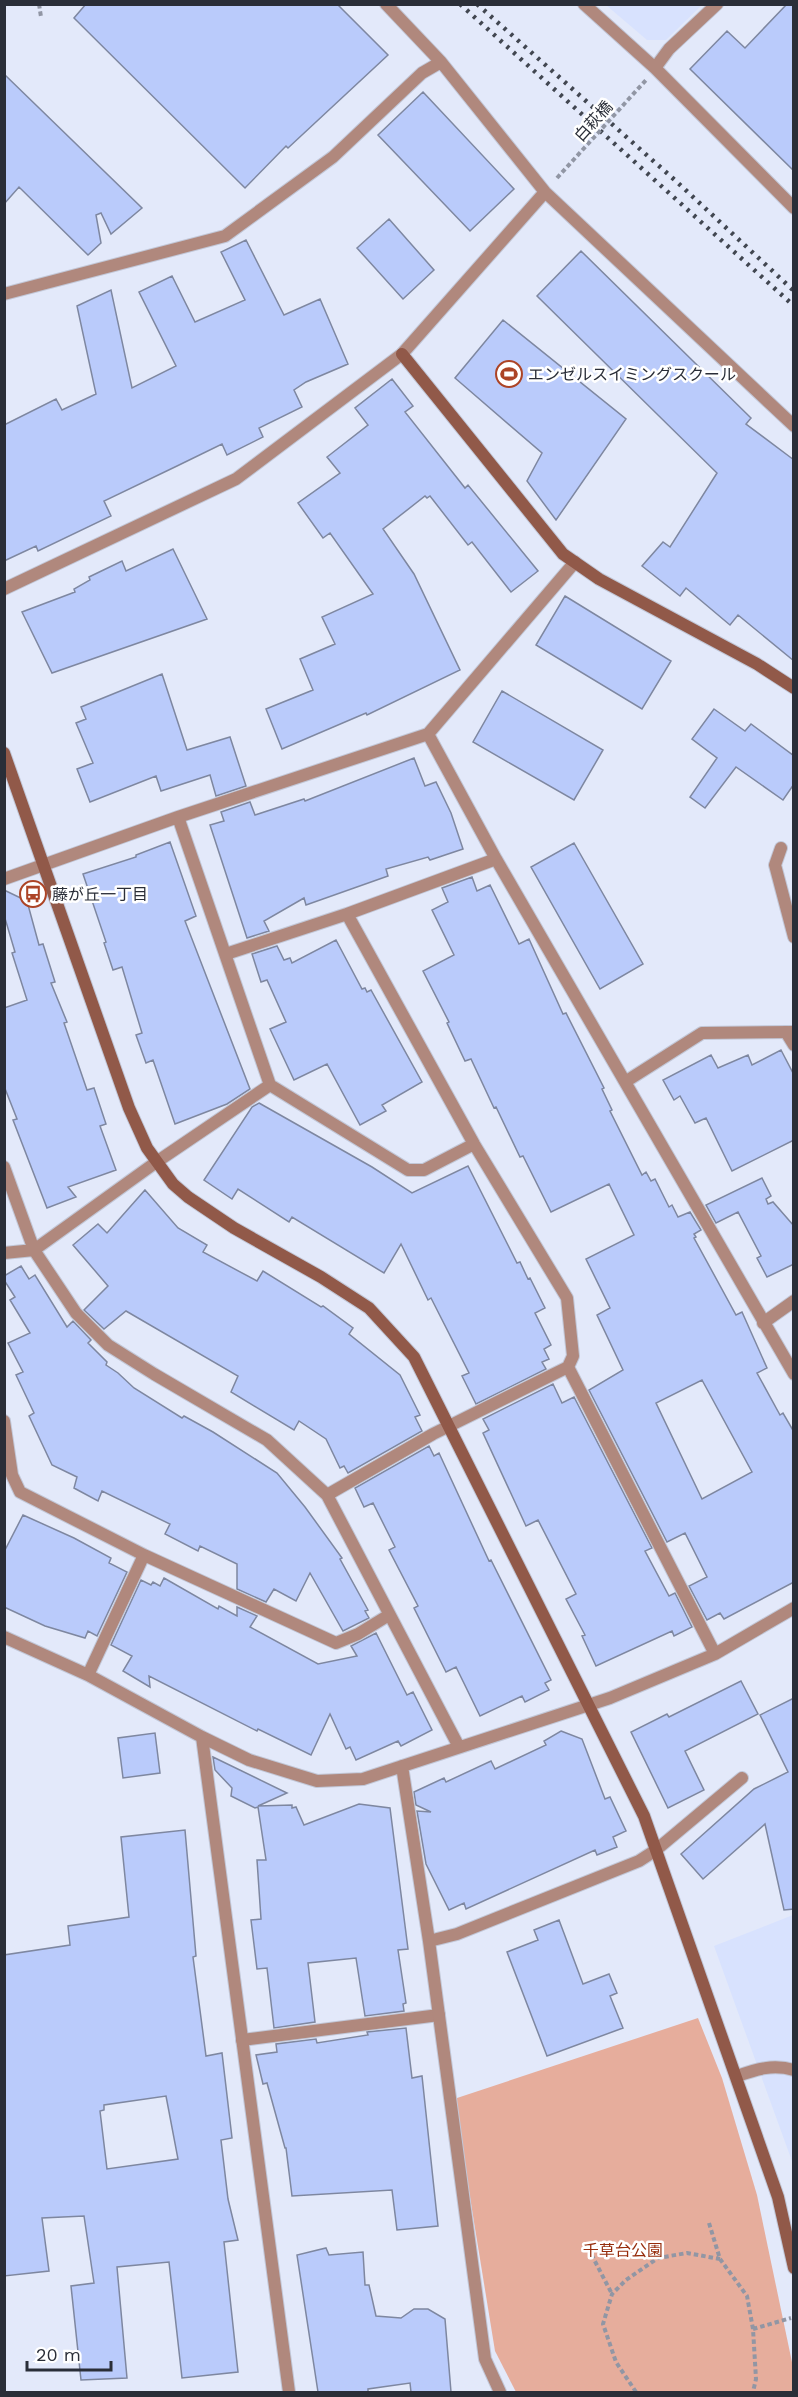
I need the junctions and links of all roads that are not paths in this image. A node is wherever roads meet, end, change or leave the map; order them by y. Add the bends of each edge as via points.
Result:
1 (386, 4) edge
2 (584, 4) edge
3 (717, 4) edge
4 (441, 62) junction
5 (655, 68) junction
6 (544, 192) junction
7 (794, 208) edge
8 (4, 294) edge
9 (402, 354) junction
10 (794, 426) edge
11 (574, 562) junction
12 (4, 589) edge
13 (794, 688) edge
14 (428, 734) junction
15 (4, 753) edge
16 (178, 817) junction
17 (781, 848) dead end
18 (496, 859) junction
19 (43, 866) junction
20 (4, 879) edge
21 (347, 914) junction
22 (794, 937) edge
23 (226, 954) junction
24 (790, 1032) edge
25 (794, 1045) edge
26 (625, 1082) junction
27 (270, 1085) junction
28 (474, 1144) junction
29 (156, 1163) junction
30 (4, 1167) edge
31 (34, 1250) junction
32 (4, 1253) edge
33 (794, 1301) edge
34 (763, 1323) junction
35 (568, 1366) junction
36 (794, 1374) edge
37 (4, 1421) edge
38 (449, 1426) junction
39 (327, 1495) junction
40 (144, 1555) junction
41 (794, 1608) edge
42 (389, 1615) junction
43 (4, 1637) edge
44 (715, 1654) junction
45 (88, 1675) junction
46 (589, 1705) junction
47 (202, 1737) junction
48 (459, 1747) junction
49 (402, 1766) junction
50 (742, 1778) dead end
51 (656, 1850) junction
52 (429, 1941) junction
53 (439, 2015) junction
54 (242, 2040) junction
55 (794, 2070) edge
56 (737, 2076) junction
57 (794, 2268) edge
58 (289, 2392) edge
59 (501, 2392) edge

1 - 4 street
2 - 5 street
3 - 5 street via 669,48
4 - 6 street
4 - 8 street via 422,73 333,157 225,236
5 - 7 street
6 - 9 street
6 - 10 street
9 - 11 street via 563,554
9 - 12 street via 236,479
11 - 13 street
11 - 14 street
14 - 16 street
14 - 18 street
15 - 19 street
16 - 19 street
16 - 23 street
17 - 22 street via 775,865
18 - 21 street
18 - 26 street
19 - 20 street
19 - 29 street via 129,1108
21 - 23 street
21 - 28 street
23 - 27 street
24 - 25 street
24 - 26 street via 702,1033
26 - 34 street
27 - 28 street via 408,1170 424,1170
27 - 29 street
28 - 35 street via 567,1298 573,1356
29 - 31 street
29 - 38 street via 188,1197 369,1308 414,1357
30 - 31 street
31 - 32 street
31 - 39 street via 70,1305 108,1345 267,1440
33 - 34 street
34 - 36 street
35 - 38 street
35 - 44 street
37 - 40 street via 12,1475 20,1492
38 - 39 street
38 - 46 street
39 - 42 street
40 - 42 street via 336,1643
40 - 45 street
41 - 44 street
42 - 48 street
43 - 45 street
44 - 46 street
45 - 47 street
46 - 48 street
46 - 51 street via 634,1795
47 - 49 street via 249,1760 317,1781 363,1779
47 - 54 street
48 - 49 street
49 - 52 street
50 - 51 street
51 - 52 street via 629,1865 457,1934
51 - 56 street
52 - 53 street
53 - 54 street
53 - 59 street via 485,2359
54 - 58 street
55 - 56 street via 767,2066
56 - 57 street via 778,2197

